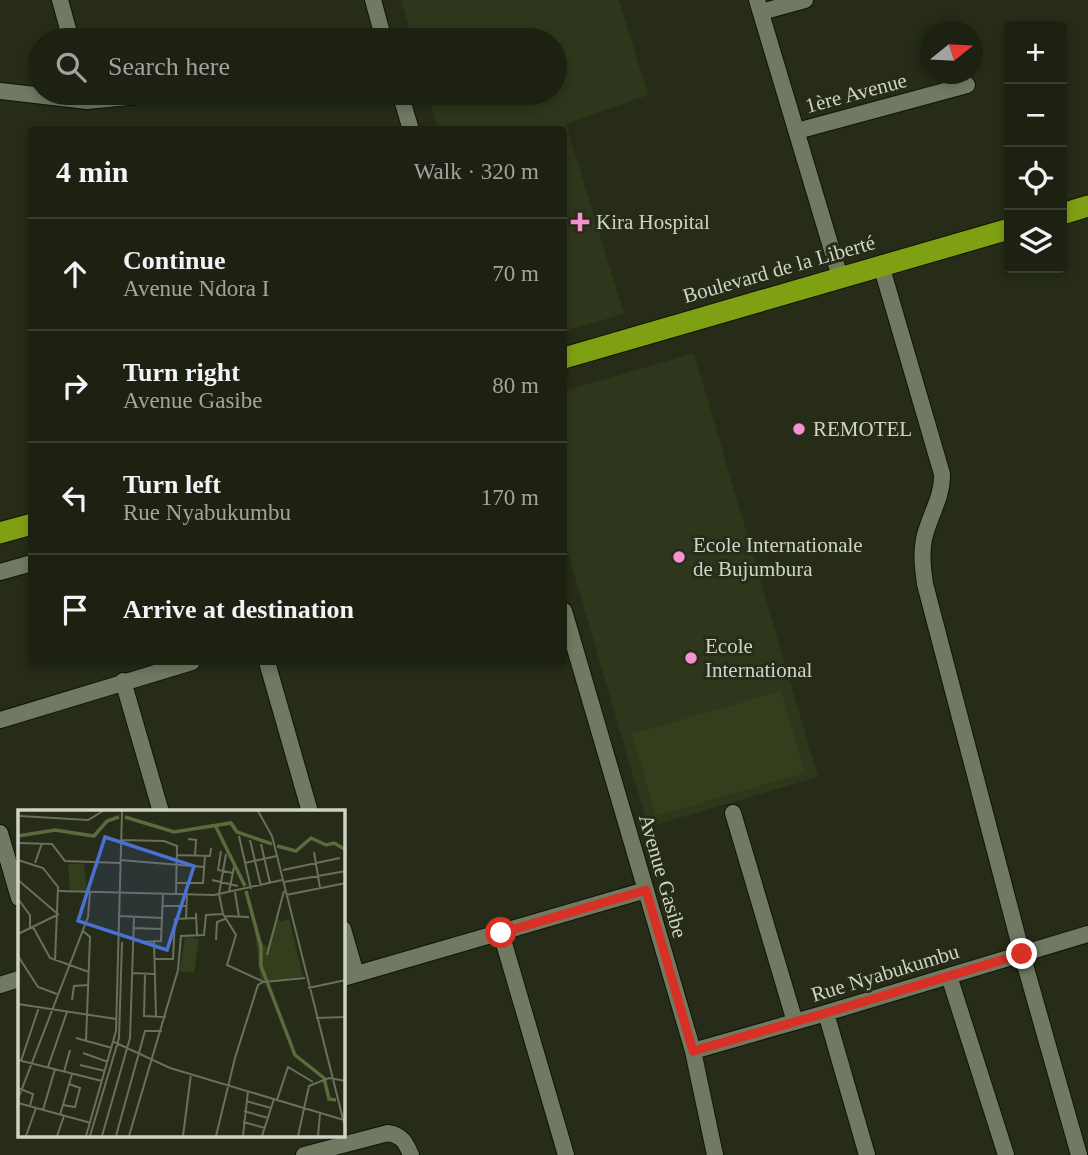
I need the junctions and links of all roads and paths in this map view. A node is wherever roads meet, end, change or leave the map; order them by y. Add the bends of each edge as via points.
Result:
1 (60, 0) edge
2 (373, 0) edge
3 (804, 0) edge
4 (759, 6) edge
5 (68, 28) edge
6 (377, 28) edge
7 (967, 85) dead end
8 (0, 91) edge
9 (28, 93) edge
10 (404, 105) edge
11 (410, 126) edge
12 (797, 131) junction
13 (1088, 206) edge
14 (1067, 212) edge
15 (1004, 230) edge
16 (881, 265) junction
17 (840, 277) junction
18 (567, 357) edge
19 (28, 525) edge
20 (0, 533) edge
21 (28, 564) edge
22 (0, 572) edge
23 (567, 621) edge
24 (181, 665) edge
25 (268, 665) edge
26 (123, 681) junction
27 (0, 720) edge
28 (160, 810) edge
29 (309, 810) edge
30 (733, 813) dead end
31 (0, 833) edge
32 (646, 890) junction
33 (18, 895) edge
34 (501, 933) junction
35 (1088, 934) edge
36 (345, 945) edge
37 (1022, 954) junction
38 (349, 976) edge
39 (949, 976) junction
40 (18, 979) edge
41 (0, 985) edge
42 (826, 1013) junction
43 (795, 1022) junction
44 (693, 1051) junction
45 (304, 1155) edge
46 (411, 1155) edge
47 (566, 1155) edge
48 (715, 1155) edge
49 (867, 1155) edge
50 (1006, 1155) edge
51 (1079, 1155) edge

1 - 5 street
2 - 6 street
3 - 4 street
4 - 12 street
7 - 12 street, 1ère Avenue
8 - 9 street
10 - 11 street
12 - 17 street
13 - 14 highway
15 - 16 highway, Boulevard de la Liberté
16 - 17 highway, Boulevard de la Liberté
16 - 37 street via 942,474 943,486 924,537 925,584
17 - 18 highway, Boulevard de la Liberté
19 - 20 highway
21 - 22 street
23 - 32 street, Avenue Gasibe
24 - 26 street
25 - 29 street
26 - 27 street
26 - 28 street
30 - 43 street
31 - 33 street
32 - 34 street
32 - 44 street, Avenue Gasibe
34 - 38 street
34 - 47 street
35 - 37 street, Rue Nyabukumbu
36 - 38 street
37 - 39 street, Rue Nyabukumbu
37 - 51 street
39 - 42 street, Rue Nyabukumbu
39 - 50 street
40 - 41 street
42 - 43 street, Rue Nyabukumbu
42 - 49 street
43 - 44 street, Rue Nyabukumbu
44 - 48 street, Avenue Gasibe
45 - 46 street via 388,1133 406,1142

